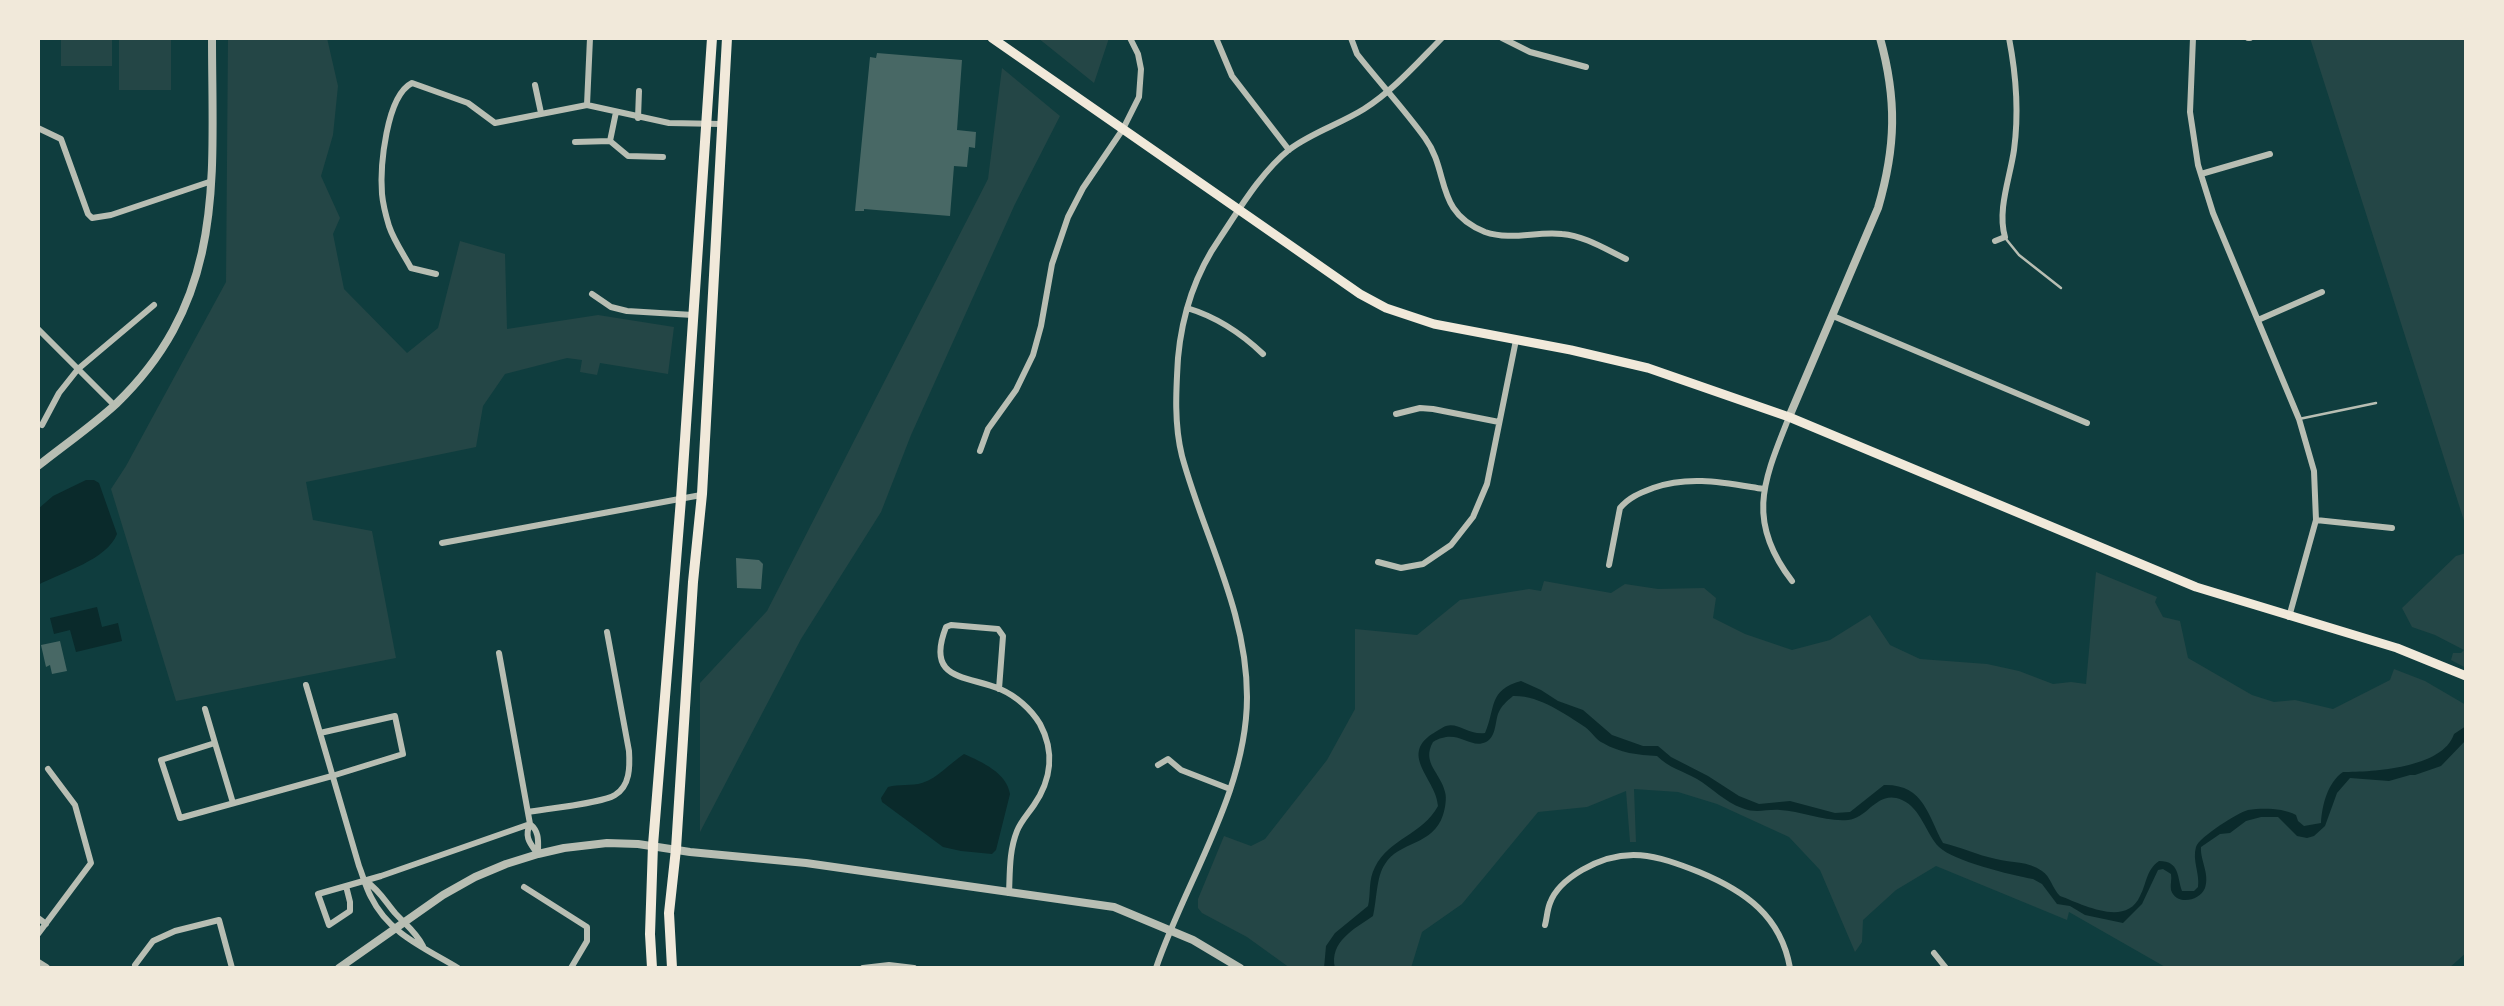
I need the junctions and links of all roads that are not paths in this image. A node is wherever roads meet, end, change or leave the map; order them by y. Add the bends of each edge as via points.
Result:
1 (212, 38) edge
2 (590, 38) edge
3 (712, 38) edge
4 (727, 38) edge
5 (992, 38) edge
6 (1130, 38) edge
7 (1216, 38) edge
8 (1351, 38) edge
9 (1442, 38) edge
10 (1502, 38) edge
11 (1880, 38) edge
12 (2010, 38) edge
13 (2192, 38) edge
14 (1586, 67) dead end
15 (535, 85) dead end
16 (639, 91) dead end
17 (1386, 92) junction
18 (587, 105) junction
19 (616, 112) junction
20 (541, 113) junction
21 (638, 118) junction
22 (706, 123) junction
23 (723, 124) junction
24 (38, 128) edge
25 (1122, 128) junction
26 (610, 141) junction
27 (575, 142) dead end
28 (1290, 150) junction
29 (2270, 154) dead end
30 (663, 157) dead end
31 (2201, 174) junction
32 (212, 181) junction
33 (1239, 210) junction
34 (2005, 237) junction
35 (1995, 241) dead end
36 (1626, 259) dead end
37 (436, 274) dead end
38 (2061, 288) dead end
39 (2322, 292) dead end
40 (592, 294) dead end
41 (154, 305) dead end
42 (1187, 308) junction
43 (693, 315) junction
44 (1833, 316) junction
45 (2258, 320) junction
46 (38, 329) edge
47 (1516, 340) junction
48 (1263, 354) dead end
49 (78, 369) junction
50 (2376, 403) dead end
51 (114, 405) junction
52 (1396, 414) dead end
53 (1789, 417) junction
54 (2300, 419) junction
55 (1499, 422) junction
56 (2087, 423) dead end
57 (42, 425) dead end
58 (980, 451) dead end
59 (38, 466) edge
60 (1763, 490) junction
61 (702, 494) junction
62 (681, 499) junction
63 (2316, 520) junction
64 (2392, 528) dead end
65 (442, 543) dead end
66 (1378, 562) dead end
67 (1608, 565) dead end
68 (1792, 581) dead end
69 (2289, 616) junction
70 (607, 632) dead end
71 (499, 654) dead end
72 (2466, 676) edge
73 (306, 685) dead end
74 (999, 689) junction
75 (206, 709) dead end
76 (320, 733) junction
77 (215, 743) junction
78 (1158, 765) dead end
79 (48, 769) dead end
80 (332, 776) junction
81 (1230, 789) junction
82 (233, 803) junction
83 (528, 812) junction
84 (530, 824) junction
85 (653, 845) junction
86 (676, 849) junction
87 (538, 854) junction
88 (365, 880) junction
89 (346, 886) junction
90 (524, 887) dead end
91 (1009, 893) junction
92 (38, 918) edge
93 (404, 922) junction
94 (46, 924) junction
95 (1545, 925) dead end
96 (394, 929) junction
97 (1170, 930) junction
98 (38, 934) edge
99 (424, 947) junction
100 (1934, 953) dead end
101 (38, 963) edge
102 (135, 965) dead end
103 (46, 968) edge
104 (232, 968) edge
105 (339, 968) edge
106 (458, 968) edge
107 (571, 968) edge
108 (652, 968) edge
109 (672, 968) edge
110 (863, 968) edge
111 (914, 968) edge
112 (1156, 968) edge
113 (1240, 968) edge
114 (1790, 968) edge
115 (1946, 968) edge

1 - 32 street
2 - 18 street
3 - 22 main road
4 - 23 main road
5 - 25 main road
6 - 25 street via 1142,80
7 - 28 street via 1232,76
8 - 17 street
9 - 17 street
10 - 14 street
11 - 44 street via 1894,114 1890,158 1878,208
12 - 34 street via 2016,110
13 - 31 street via 2190,112
15 - 20 street
16 - 21 street
17 - 28 street
17 - 36 street via 1426,139 1446,196 1469,223 1504,236 1576,236
18 - 19 street
18 - 20 street
19 - 21 street
19 - 26 street
20 - 37 street via 495,123 468,104 412,83 404,88 382,162 382,197 390,230 412,268
21 - 22 street
22 - 23 street
22 - 43 main road
23 - 61 main road
24 - 32 street via 61,139 92,218
25 - 33 main road
25 - 58 street via 1068,217 1033,355
26 - 27 street
26 - 30 street via 628,156
28 - 33 street
29 - 31 street
31 - 45 street
32 - 51 street via 204,247 181,315 142,376
33 - 42 street via 1206,259
33 - 47 main road via 1386,308
34 - 35 street
34 - 38 lane
39 - 45 street
40 - 43 street via 628,311
41 - 49 street
42 - 48 street via 1220,320
42 - 81 street via 1176,396 1179,439 1239,622 1246,666 1245,730
43 - 62 main road
44 - 53 street
44 - 56 street
45 - 54 street
46 - 49 street
47 - 53 main road via 1648,368
47 - 55 street
49 - 51 street
49 - 57 street
50 - 54 lane
51 - 59 street
52 - 55 street via 1433,408
53 - 60 street
53 - 69 main road via 2196,588
54 - 63 street via 2314,472
55 - 66 street via 1484,495 1458,537 1418,566
60 - 67 street via 1697,480 1636,494 1620,508
60 - 68 street via 1768,540
61 - 62 street
61 - 86 main road
62 - 65 street
62 - 85 main road
63 - 64 street
63 - 69 street
69 - 72 main road
70 - 83 street via 629,752 625,784 604,799
71 - 83 street
73 - 76 street
74 - 74 street via 946,668 946,627 998,629
74 - 91 street via 1036,718 1050,761 1043,789 1016,832
75 - 77 street
76 - 80 street
76 - 80 street via 395,716 403,754
77 - 82 street
77 - 82 street via 162,760 180,818
78 - 81 street via 1168,759
79 - 94 street via 74,805 92,864
80 - 82 street
80 - 88 street
81 - 97 street
83 - 84 street
84 - 87 street
84 - 88 street
85 - 86 street
85 - 87 street via 607,843
85 - 108 main road
86 - 91 street
86 - 109 main road
87 - 93 street via 475,877
88 - 89 street
88 - 93 street
88 - 96 street
89 - 89 street via 318,894 328,925 350,910
90 - 107 street via 584,923 588,941
91 - 97 street via 1114,907
92 - 94 street
93 - 96 street
93 - 99 street
94 - 98 street
95 - 114 street via 1554,895 1574,874 1617,856 1654,856 1731,886 1753,902 1780,938
96 - 99 street
96 - 105 street
97 - 112 street
97 - 113 street
99 - 106 street
100 - 115 street
101 - 103 street
102 - 104 street via 154,940 219,920
110 - 111 street

